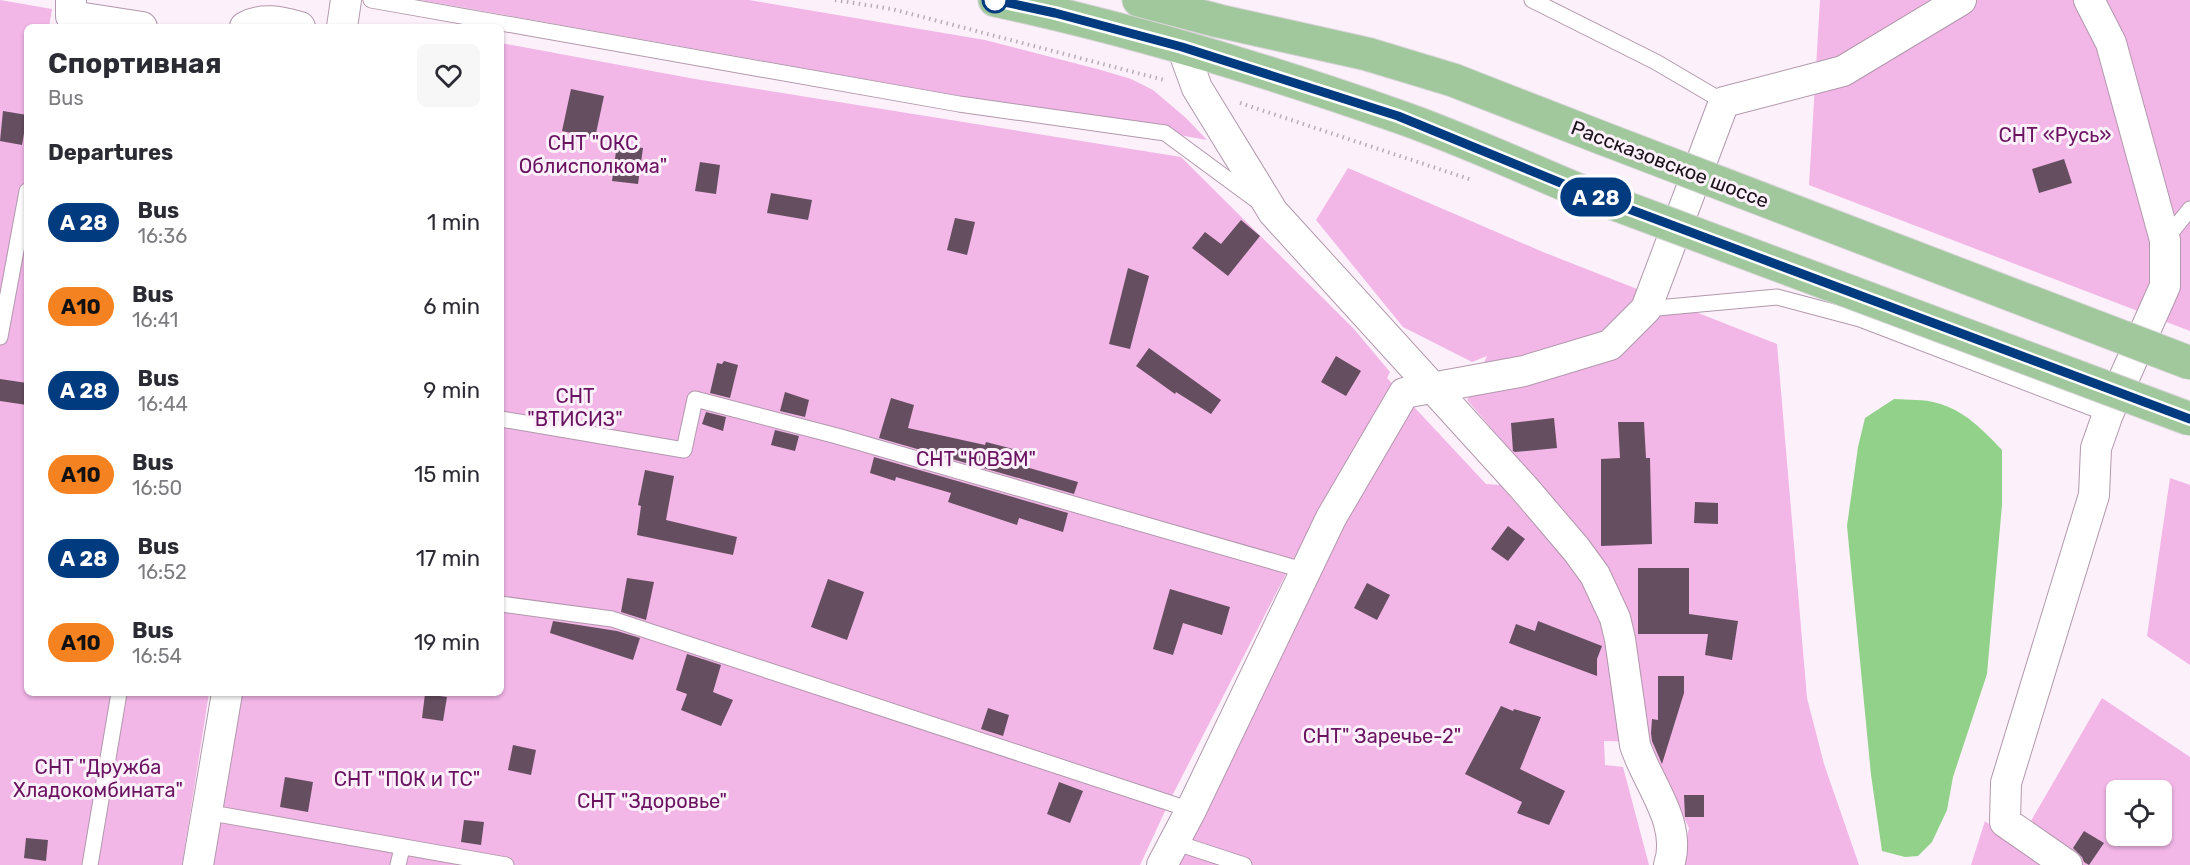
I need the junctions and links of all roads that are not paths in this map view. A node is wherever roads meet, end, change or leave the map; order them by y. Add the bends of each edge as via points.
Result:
1 (346, 0) edge
2 (371, 0) edge
3 (995, 0) edge
4 (1139, 0) edge
5 (1532, 0) edge
6 (1961, 0) edge
7 (2088, 0) edge
8 (68, 14) edge
9 (125, 24) edge
10 (253, 24) edge
11 (288, 24) edge
12 (342, 24) edge
13 (1182, 47) junction
14 (1724, 102) junction
15 (24, 207) edge
16 (2190, 209) edge
17 (1273, 212) junction
18 (2165, 240) junction
19 (1646, 309) junction
20 (0, 337) edge
21 (2190, 363) edge
22 (1432, 387) junction
23 (2108, 414) junction
24 (2190, 419) edge
25 (504, 420) edge
26 (1306, 571) junction
27 (504, 604) edge
28 (118, 696) edge
29 (226, 696) edge
30 (1191, 810) junction
31 (206, 812) junction
32 (402, 848) junction
33 (1168, 853) edge
34 (90, 865) edge
35 (198, 865) edge
36 (398, 865) edge
37 (506, 865) edge
38 (1244, 865) edge
39 (1669, 865) edge
40 (2067, 865) edge

1 - 12 street
2 - 17 lane via 947,102 1165,133
3 - 13 main road
4 - 21 main road, Рассказовское шоссе, bridge via 1367,54 1453,80
5 - 14 lane via 1656,62
6 - 14 street via 1844,71
7 - 18 street via 2111,43
8 - 9 street
10 - 11 street
13 - 17 street via 1197,88
13 - 24 main road, bridge via 1398,116 1578,190
14 - 19 street
15 - 20 lane
16 - 18 lane
17 - 22 street
18 - 23 street via 2165,286
19 - 22 street via 1610,345 1524,371
19 - 23 lane via 1777,297 1860,319
22 - 26 street via 1404,393 1331,518
22 - 39 street via 1524,488 1595,576 1615,618 1639,760 1669,821 1673,853
23 - 40 street via 2096,448 2094,495 2006,783 2005,822
25 - 26 lane via 684,450 695,399
26 - 30 street
27 - 30 lane via 612,619
28 - 34 lane
29 - 31 street
30 - 33 street
31 - 32 lane
31 - 35 street
32 - 36 lane
32 - 37 lane
33 - 38 lane

